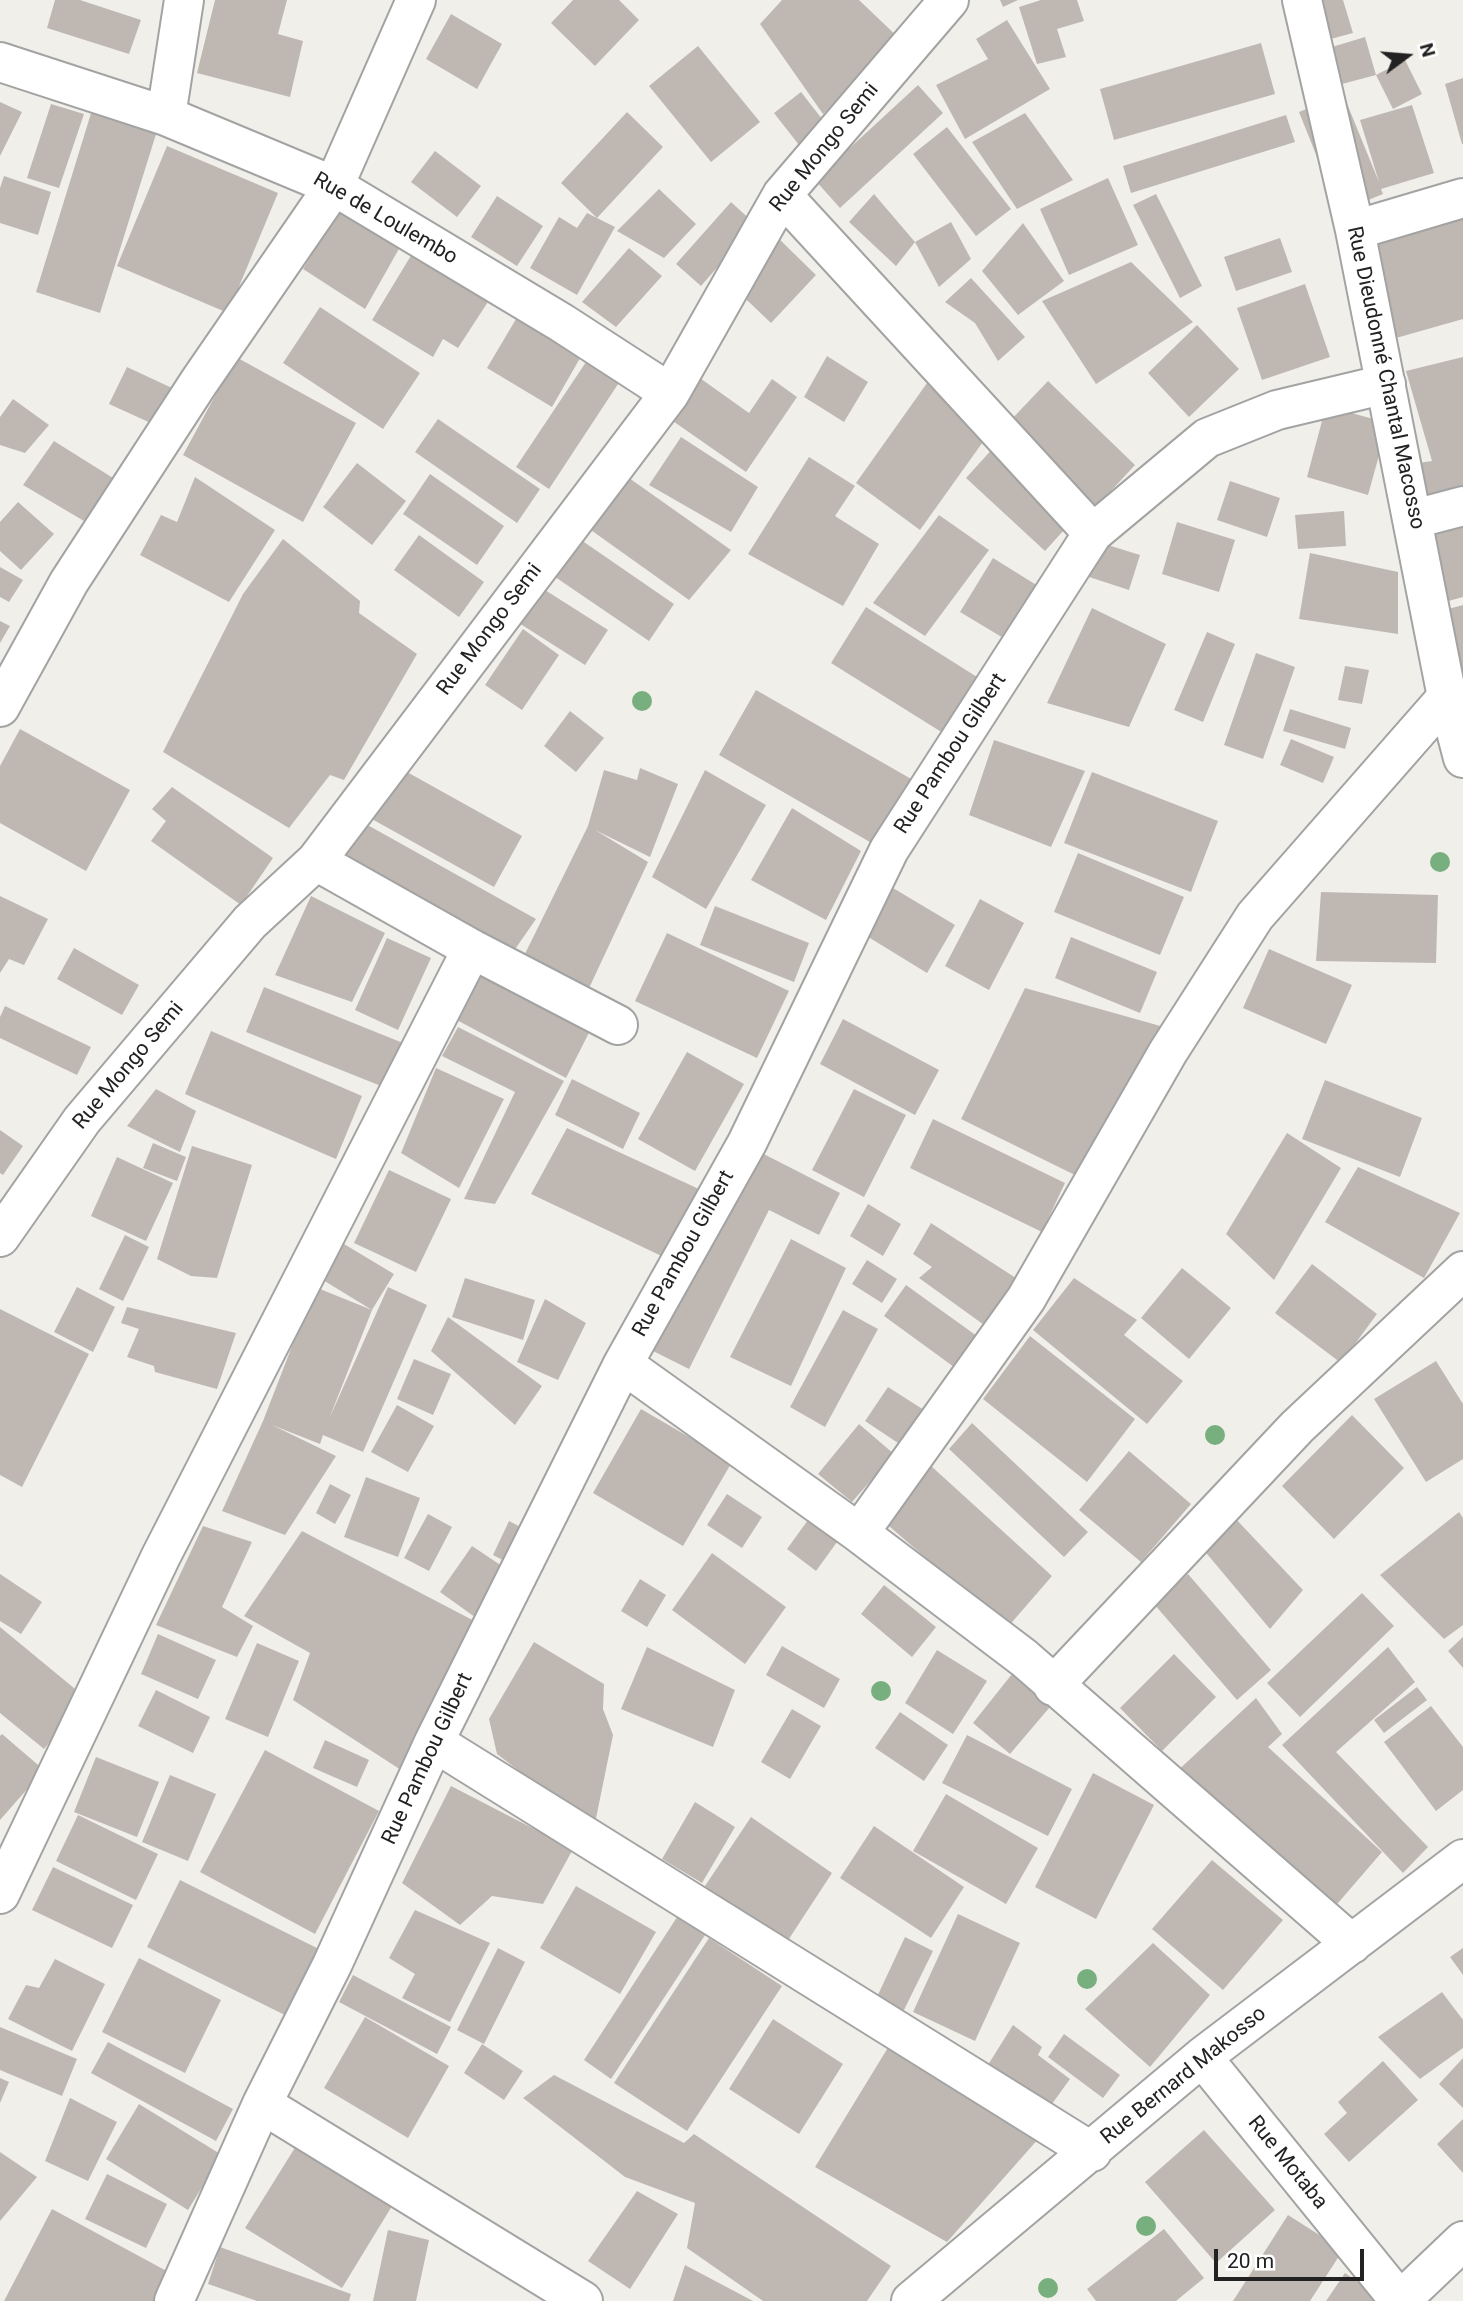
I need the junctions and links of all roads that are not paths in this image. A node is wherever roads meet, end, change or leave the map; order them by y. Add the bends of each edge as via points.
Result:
1 (184, 0) edge
2 (416, 0) edge
3 (949, 0) edge
4 (1302, 0) edge
5 (0, 62) edge
6 (166, 116) junction
7 (334, 186) junction
8 (782, 195) junction
9 (1463, 198) edge
10 (1355, 230) junction
11 (1386, 384) junction
12 (670, 393) junction
13 (1463, 506) edge
14 (1414, 519) junction
15 (1093, 533) junction
16 (1447, 696) junction
17 (0, 707) edge
18 (1463, 758) edge
19 (316, 860) junction
20 (472, 949) junction
21 (618, 1025) dead end
22 (0, 1237) edge
23 (1463, 1271) edge
24 (622, 1364) junction
25 (859, 1533) junction
26 (1053, 1686) junction
27 (434, 1742) junction
28 (1463, 1859) edge
29 (0, 1894) edge
30 (1352, 1944) junction
31 (1202, 2057) junction
32 (262, 2104) junction
33 (1092, 2152) junction
34 (1463, 2241) edge
35 (174, 2301) edge
36 (583, 2301) edge
37 (911, 2301) edge
38 (1400, 2301) edge

1 - 6 street
2 - 7 street
3 - 8 street, Rue Mongo Semi
4 - 10 street, Rue Dieudonné Chantal Macosso
5 - 6 street, Rue de Loulembo
6 - 7 street, Rue de Loulembo
7 - 12 street, Rue de Loulembo
7 - 17 street via 69,582
8 - 12 street, Rue Mongo Semi
8 - 15 street
9 - 10 street
10 - 11 street, Rue Dieudonné Chantal Macosso
11 - 14 street, Rue Dieudonné Chantal Macosso
11 - 15 street, Rue Pambou Gilbert via 1277,410 1207,438
12 - 19 street, Rue Mongo Semi
13 - 14 street
14 - 16 street, Rue Dieudonné Chantal Macosso
15 - 24 street, Rue Pambou Gilbert via 889,850 747,1143
16 - 18 street, Rue Dieudonné Chantal Macosso
16 - 25 street via 1255,916 1168,1052 1026,1299
19 - 20 street
19 - 22 street, Rue Mongo Semi via 250,922 91,1110
20 - 21 street
20 - 29 street via 162,1556
23 - 26 street via 1297,1427
24 - 25 street
24 - 27 street, Rue Pambou Gilbert
25 - 26 street via 1024,1658
26 - 30 street
27 - 32 street, Rue Pambou Gilbert via 332,1965
27 - 33 street
28 - 30 street, Rue Bernard Makosso
30 - 31 street, Rue Bernard Makosso
31 - 33 street, Rue Bernard Makosso
31 - 38 street, Rue Motaba
32 - 35 street, Rue Pambou Gilbert
32 - 36 street
33 - 37 street, Rue Bernard Makosso
34 - 38 street

